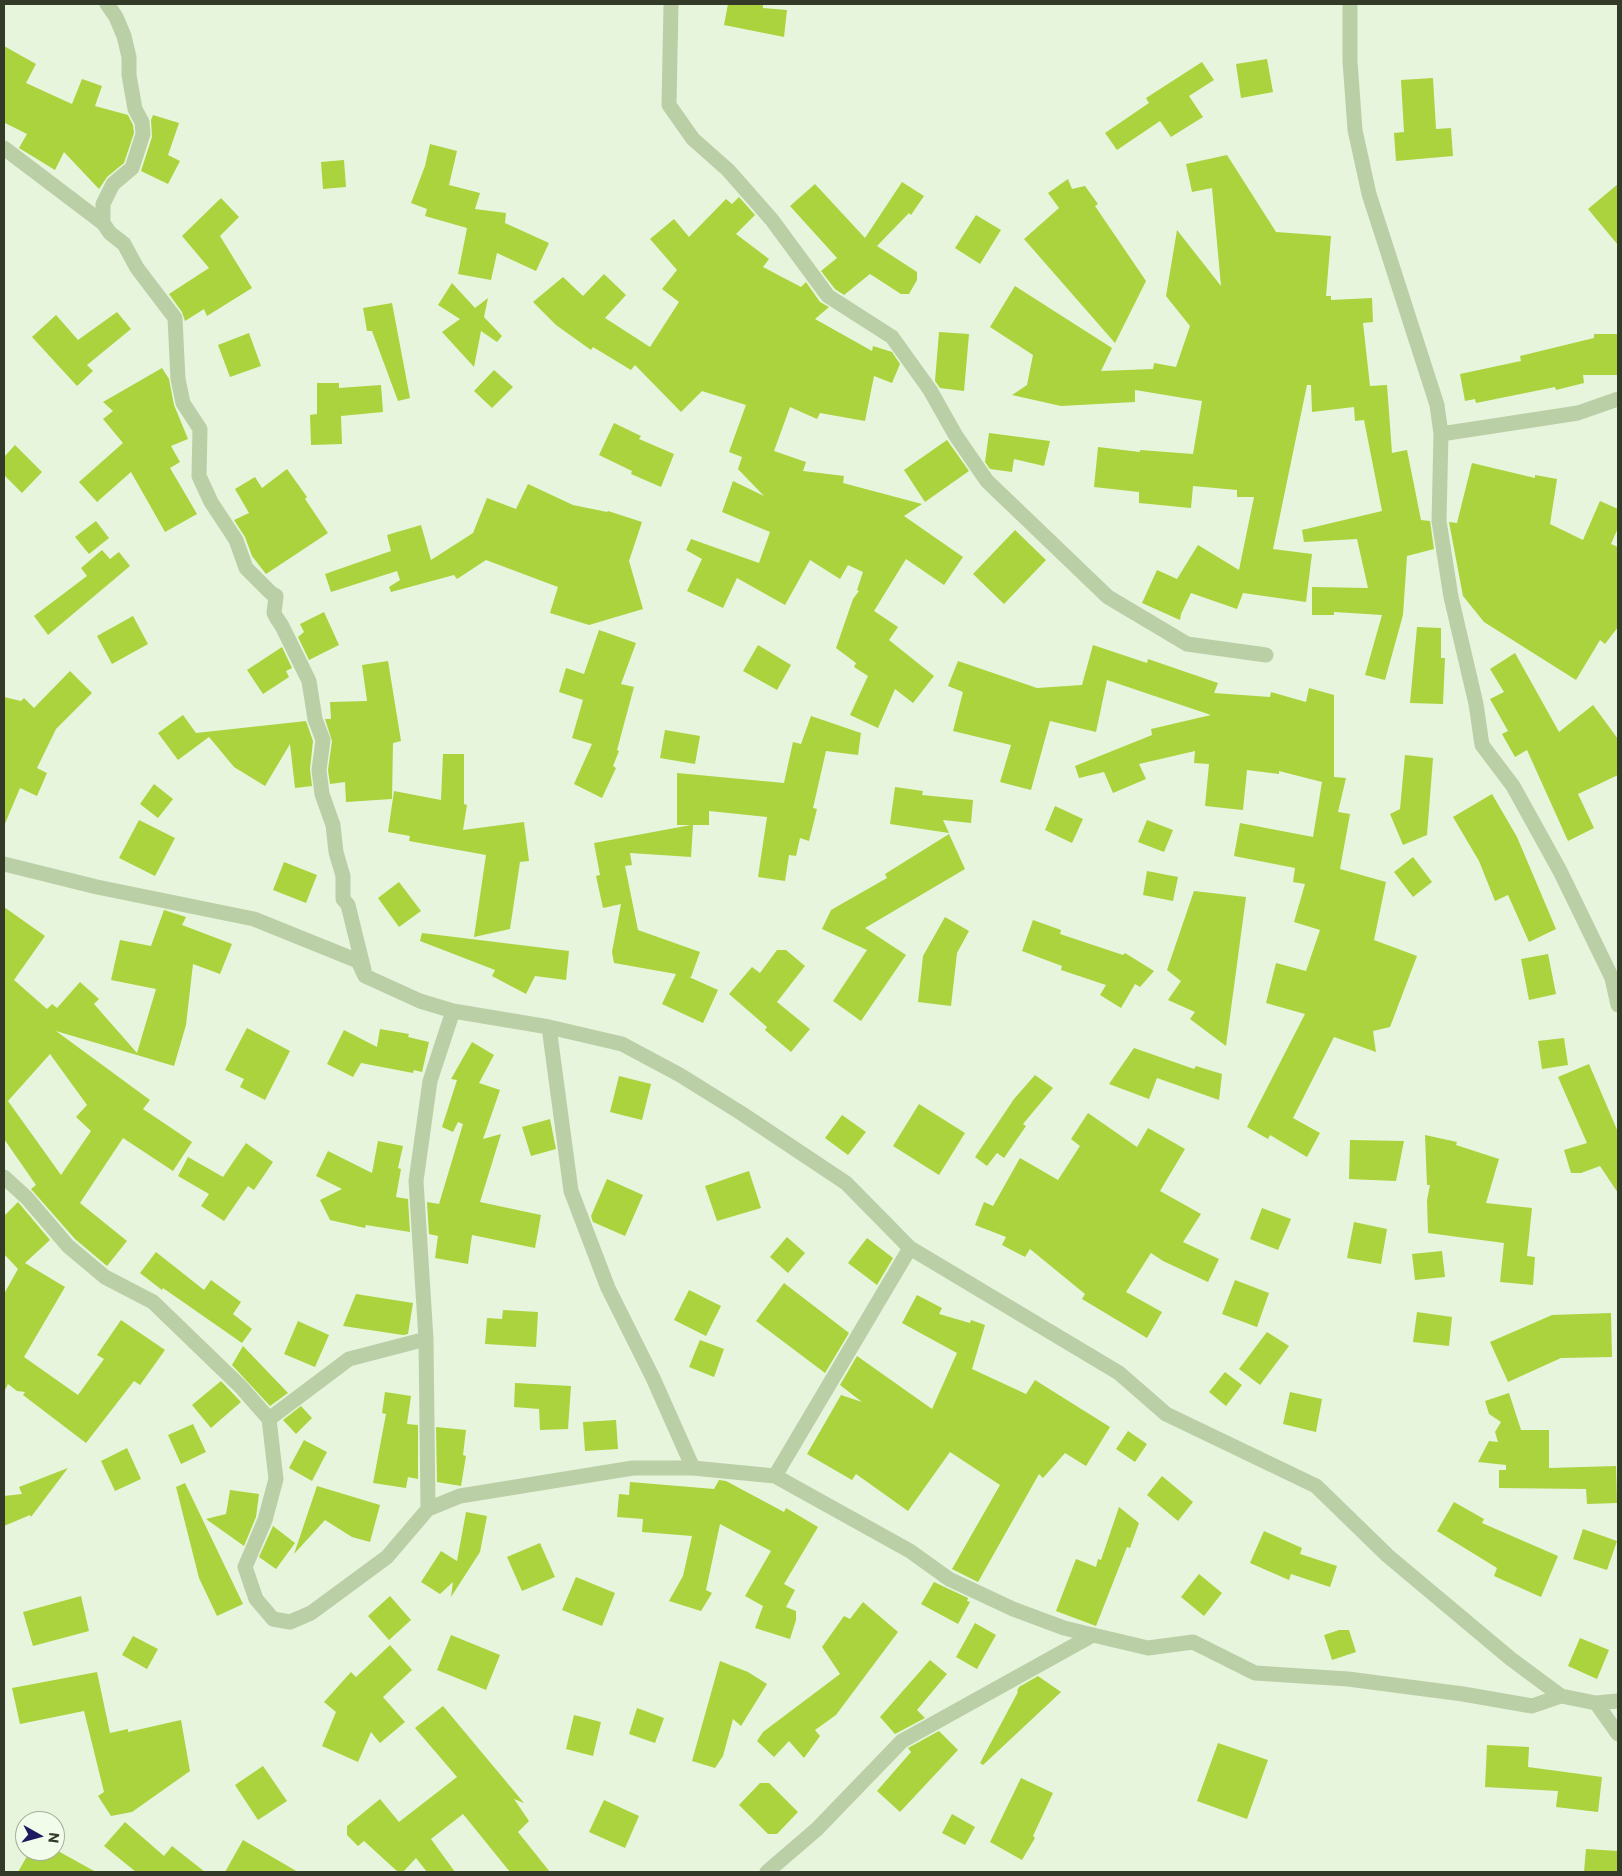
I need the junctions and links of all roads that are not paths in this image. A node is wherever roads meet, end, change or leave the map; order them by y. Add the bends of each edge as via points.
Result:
1 (107, 4) edge
2 (670, 4) edge
3 (1350, 4) edge
4 (4, 148) edge
5 (103, 223) junction
6 (1618, 399) edge
7 (1441, 434) junction
8 (1266, 655) dead end
9 (4, 864) edge
10 (365, 976) junction
11 (1618, 1005) edge
12 (453, 1011) junction
13 (549, 1028) junction
14 (4, 1177) edge
15 (910, 1248) junction
16 (426, 1339) junction
17 (269, 1418) junction
18 (693, 1468) junction
19 (775, 1476) junction
20 (428, 1509) junction
21 (1093, 1635) junction
22 (1561, 1696) junction
23 (1618, 1701) edge
24 (1596, 1703) junction
25 (1618, 1734) edge
26 (767, 1872) edge

1 - 5 street via 124,36 135,109 142,122 143,134 132,168 113,184 103,204
2 - 8 street via 669,105 693,139 728,170 772,220 828,296 892,337 930,390 987,481 1108,597 1187,644
3 - 7 street via 1355,130 1369,194 1436,405
4 - 5 street
5 - 10 street via 124,244 137,268 176,318 176,350 183,403 200,429 199,476 211,502 236,540 246,568 276,596 274,613 309,681 314,719 323,740 319,770 343,876 342,900 348,906
6 - 7 street via 1578,413
7 - 11 street via 1439,521 1451,597 1476,704 1482,745 1513,786 1560,871 1612,978
9 - 10 street via 97,888 254,919 358,961
10 - 12 street via 420,1001
12 - 13 street
12 - 16 street via 430,1082 416,1181
13 - 15 street via 622,1044 687,1080 846,1183
13 - 18 street via 571,1191 608,1288
14 - 17 street via 68,1246 104,1277 152,1302
15 - 19 street
15 - 22 street via 1119,1373 1166,1414 1316,1486 1395,1562 1511,1659
16 - 17 street via 349,1359
16 - 20 street
17 - 20 street via 276,1479 265,1520 246,1567 256,1599 273,1619 290,1622 311,1613 387,1557
18 - 19 street
18 - 20 street via 633,1468 460,1496
19 - 21 street via 910,1551 950,1579 1013,1609
21 - 22 street via 1148,1648 1193,1642 1255,1673 1348,1679 1532,1706
21 - 26 street via 902,1741 817,1829
22 - 24 street
23 - 24 street
24 - 25 street

